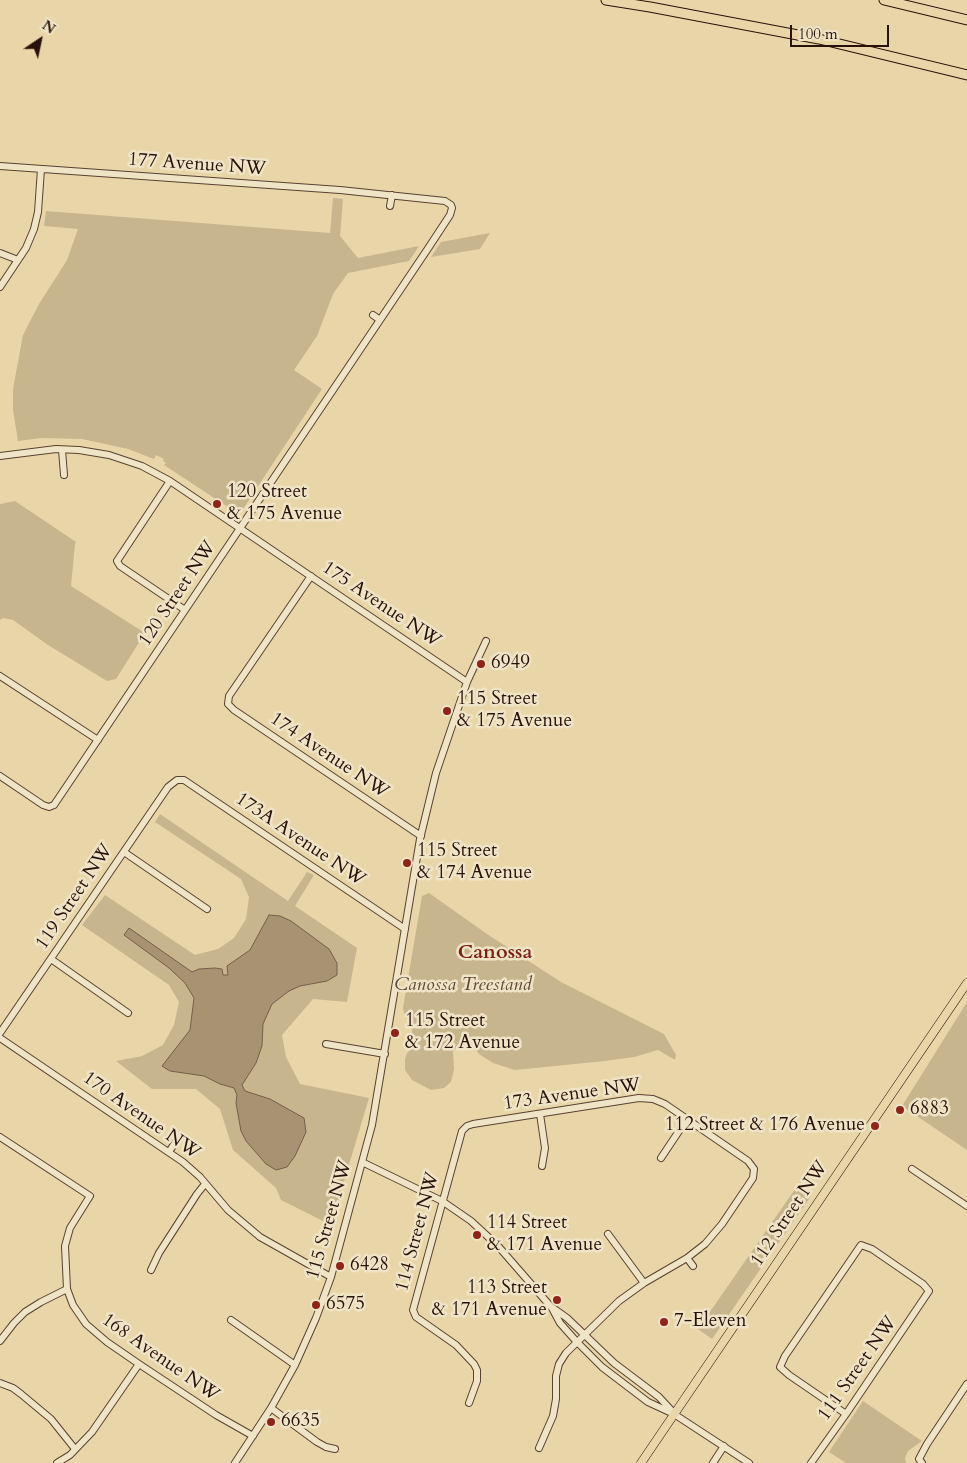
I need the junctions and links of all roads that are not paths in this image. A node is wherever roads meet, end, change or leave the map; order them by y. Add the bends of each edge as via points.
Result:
1 (606, 0) edge
2 (884, 0) edge
3 (967, 20) edge
4 (967, 75) edge
5 (0, 166) edge
6 (41, 169) junction
7 (392, 195) junction
8 (452, 205) joint
9 (390, 206) dead end
10 (0, 253) edge
11 (18, 260) junction
12 (0, 287) edge
13 (373, 315) dead end
14 (380, 320) junction
15 (62, 450) junction
16 (0, 456) edge
17 (64, 474) dead end
18 (170, 481) junction
19 (240, 529) junction
20 (311, 576) junction
21 (185, 610) junction
22 (486, 641) dead end
23 (0, 676) edge
24 (467, 682) junction
25 (98, 740) junction
26 (0, 776) edge
27 (177, 780) joint
28 (421, 836) junction
29 (124, 852) junction
30 (207, 908) dead end
31 (405, 929) junction
32 (52, 959) junction
33 (967, 983) edge
34 (128, 1013) dead end
35 (0, 1033) edge
36 (0, 1038) edge
37 (326, 1044) dead end
38 (385, 1054) junction
39 (540, 1114) junction
40 (687, 1119) junction
41 (464, 1129) joint
42 (0, 1137) edge
43 (178, 1138) dead end
44 (169, 1152) junction
45 (661, 1158) dead end
46 (362, 1162) junction
47 (542, 1166) dead end
48 (912, 1169) dead end
49 (205, 1184) junction
50 (442, 1201) junction
51 (967, 1206) edge
52 (608, 1234) dead end
53 (687, 1258) junction
54 (693, 1266) dead end
55 (151, 1270) dead end
56 (331, 1277) junction
57 (644, 1283) junction
58 (67, 1289) junction
59 (552, 1308) junction
60 (231, 1320) dead end
61 (583, 1334) junction
62 (0, 1341) edge
63 (576, 1341) junction
64 (139, 1364) junction
65 (295, 1364) junction
66 (0, 1384) edge
67 (967, 1384) edge
68 (469, 1403) dead end
69 (271, 1408) junction
70 (674, 1414) junction
71 (846, 1414) junction
72 (253, 1436) junction
73 (724, 1446) junction
74 (539, 1448) dead end
75 (75, 1449) junction
76 (336, 1449) dead end
77 (920, 1461) edge
78 (57, 1463) edge
79 (235, 1463) edge
80 (641, 1463) edge
81 (713, 1463) edge
82 (749, 1463) edge
83 (811, 1463) edge

1 - 4 highway via 819,38
2 - 3 highway
5 - 6 street, 177 Avenue NW
6 - 7 street, 177 Avenue NW
6 - 11 street via 36,220 31,238
7 - 8 street, 177 Avenue NW via 445,200
7 - 9 street
8 - 14 street, 120 Street NW via 450,215
10 - 11 street
11 - 12 street
13 - 14 street
14 - 19 street, 120 Street NW
15 - 16 street, 175 Avenue NW
15 - 17 street
15 - 18 street, 175 Avenue NW via 94,452 124,460
18 - 19 street, 175 Avenue NW
18 - 21 street via 117,561
19 - 20 street, 175 Avenue NW
19 - 21 street, 120 Street NW
20 - 24 street, 175 Avenue NW
20 - 28 street, 174 Avenue NW via 229,696 228,704
21 - 25 street, 120 Street NW
22 - 24 street, 115 Street NW
23 - 25 street
24 - 28 street, 115 Street NW via 436,773
25 - 26 street, 120 Street NW via 54,805 43,805
27 - 29 street, 119 Street NW via 168,787
27 - 31 street, 173A Avenue NW via 184,780
28 - 31 street, 115 Street NW
29 - 30 street
29 - 32 street, 119 Street NW
31 - 38 street, 115 Street NW
32 - 34 street
32 - 35 street, 119 Street NW
33 - 70 main road, 112 Street NW
36 - 44 street, 170 Avenue NW
37 - 38 street
38 - 46 street, 115 Street NW
39 - 40 street, 173 Avenue NW via 645,1098 662,1102
39 - 41 street, 173 Avenue NW via 472,1124
39 - 47 street via 545,1148
40 - 45 street
40 - 53 street, 173 Avenue NW via 754,1168 754,1175 717,1230
41 - 50 street, 114 Street NW
42 - 58 street via 90,1196 70,1228 65,1246
43 - 44 street
44 - 49 street, 170 Avenue NW
46 - 50 street
46 - 56 street, 115 Street NW
48 - 51 street
49 - 55 street
49 - 56 street, 170 Avenue NW via 248,1228
50 - 59 street via 484,1232
50 - 68 street, 114 Street NW via 413,1310 416,1317 456,1345 474,1364 478,1381
52 - 57 street
53 - 54 street
53 - 57 street
56 - 65 street, 115 Street NW
57 - 61 street via 609,1309
58 - 62 street via 25,1312
58 - 64 street, 168 Avenue NW via 86,1324
59 - 61 street
59 - 63 street
60 - 65 street
61 - 63 street
61 - 70 street via 614,1363 659,1397
63 - 70 street via 602,1367 642,1398
63 - 74 street via 557,1370 554,1411
64 - 72 street, 168 Avenue NW
64 - 75 street via 99,1423
65 - 69 street, 115 Street NW
66 - 75 street via 13,1388 51,1419
67 - 77 street
69 - 72 street, 115 Street NW
69 - 76 street via 316,1442
70 - 73 street
70 - 80 main road, 112 Street NW
71 - 71 street, 111 Street NW via 929,1291 872,1249 861,1245 780,1367
71 - 83 street, 111 Street NW
72 - 79 street, 115 Street NW
73 - 81 street
73 - 82 street
75 - 78 street

